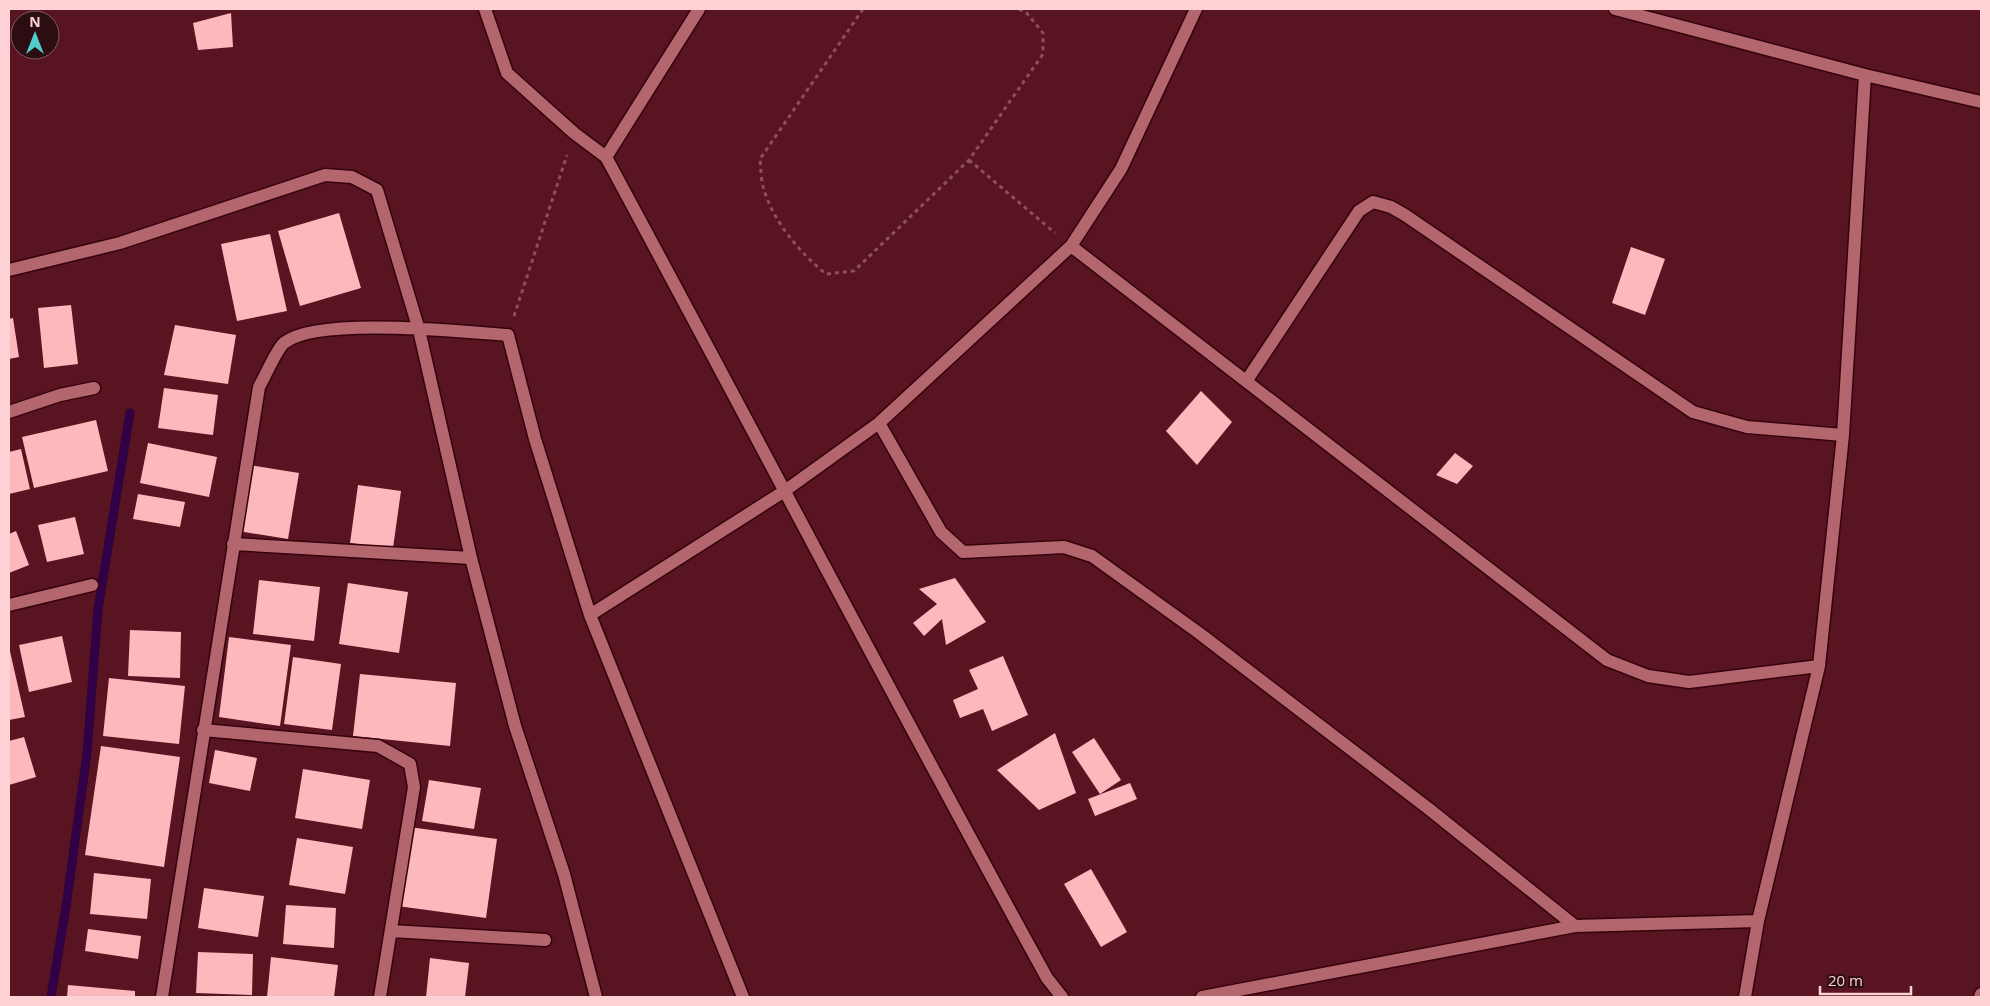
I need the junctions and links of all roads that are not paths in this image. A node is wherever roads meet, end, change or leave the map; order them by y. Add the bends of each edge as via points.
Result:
1 (485, 9) edge
2 (700, 9) edge
3 (1196, 9) edge
4 (1616, 9) edge
5 (1865, 75) junction
6 (1981, 102) edge
7 (606, 157) junction
8 (1071, 246) junction
9 (9, 270) edge
10 (419, 330) junction
11 (1247, 380) junction
12 (94, 388) dead end
13 (9, 412) edge
14 (879, 423) junction
15 (1842, 435) junction
16 (786, 490) junction
17 (233, 544) junction
18 (471, 558) junction
19 (92, 585) dead end
20 (9, 605) edge
21 (590, 615) junction
22 (1819, 666) junction
23 (203, 730) junction
24 (1758, 921) junction
25 (1575, 926) junction
26 (391, 931) junction
27 (545, 940) dead end
28 (162, 997) edge
29 (380, 997) edge
30 (596, 997) edge
31 (743, 997) edge
32 (1062, 997) edge
33 (1204, 997) edge
34 (1745, 997) edge

1 - 7 street via 507,73
2 - 7 street
3 - 8 street via 1121,169
4 - 5 street
5 - 6 street
5 - 15 street
7 - 16 street
8 - 11 street
8 - 14 street
9 - 10 street via 120,243 325,175 352,177 377,190
10 - 17 street via 347,328 305,334 284,344 259,387
10 - 18 street
10 - 21 street via 508,335 535,439
11 - 15 street via 1359,211 1374,202 1405,215 1693,412 1747,427
11 - 22 street via 1608,660 1648,676 1689,682
12 - 13 street via 60,395
14 - 16 street
14 - 25 street via 941,532 963,552 1064,547 1092,556 1200,633
15 - 22 street
16 - 21 street
16 - 32 street via 907,724 1047,978
17 - 18 street
17 - 23 street
18 - 30 street via 515,726 564,874
19 - 20 street
21 - 31 street
22 - 24 street
23 - 26 street via 378,746 410,764 414,787
23 - 28 street
24 - 25 street
24 - 34 street
25 - 33 street
26 - 27 street
26 - 29 street

